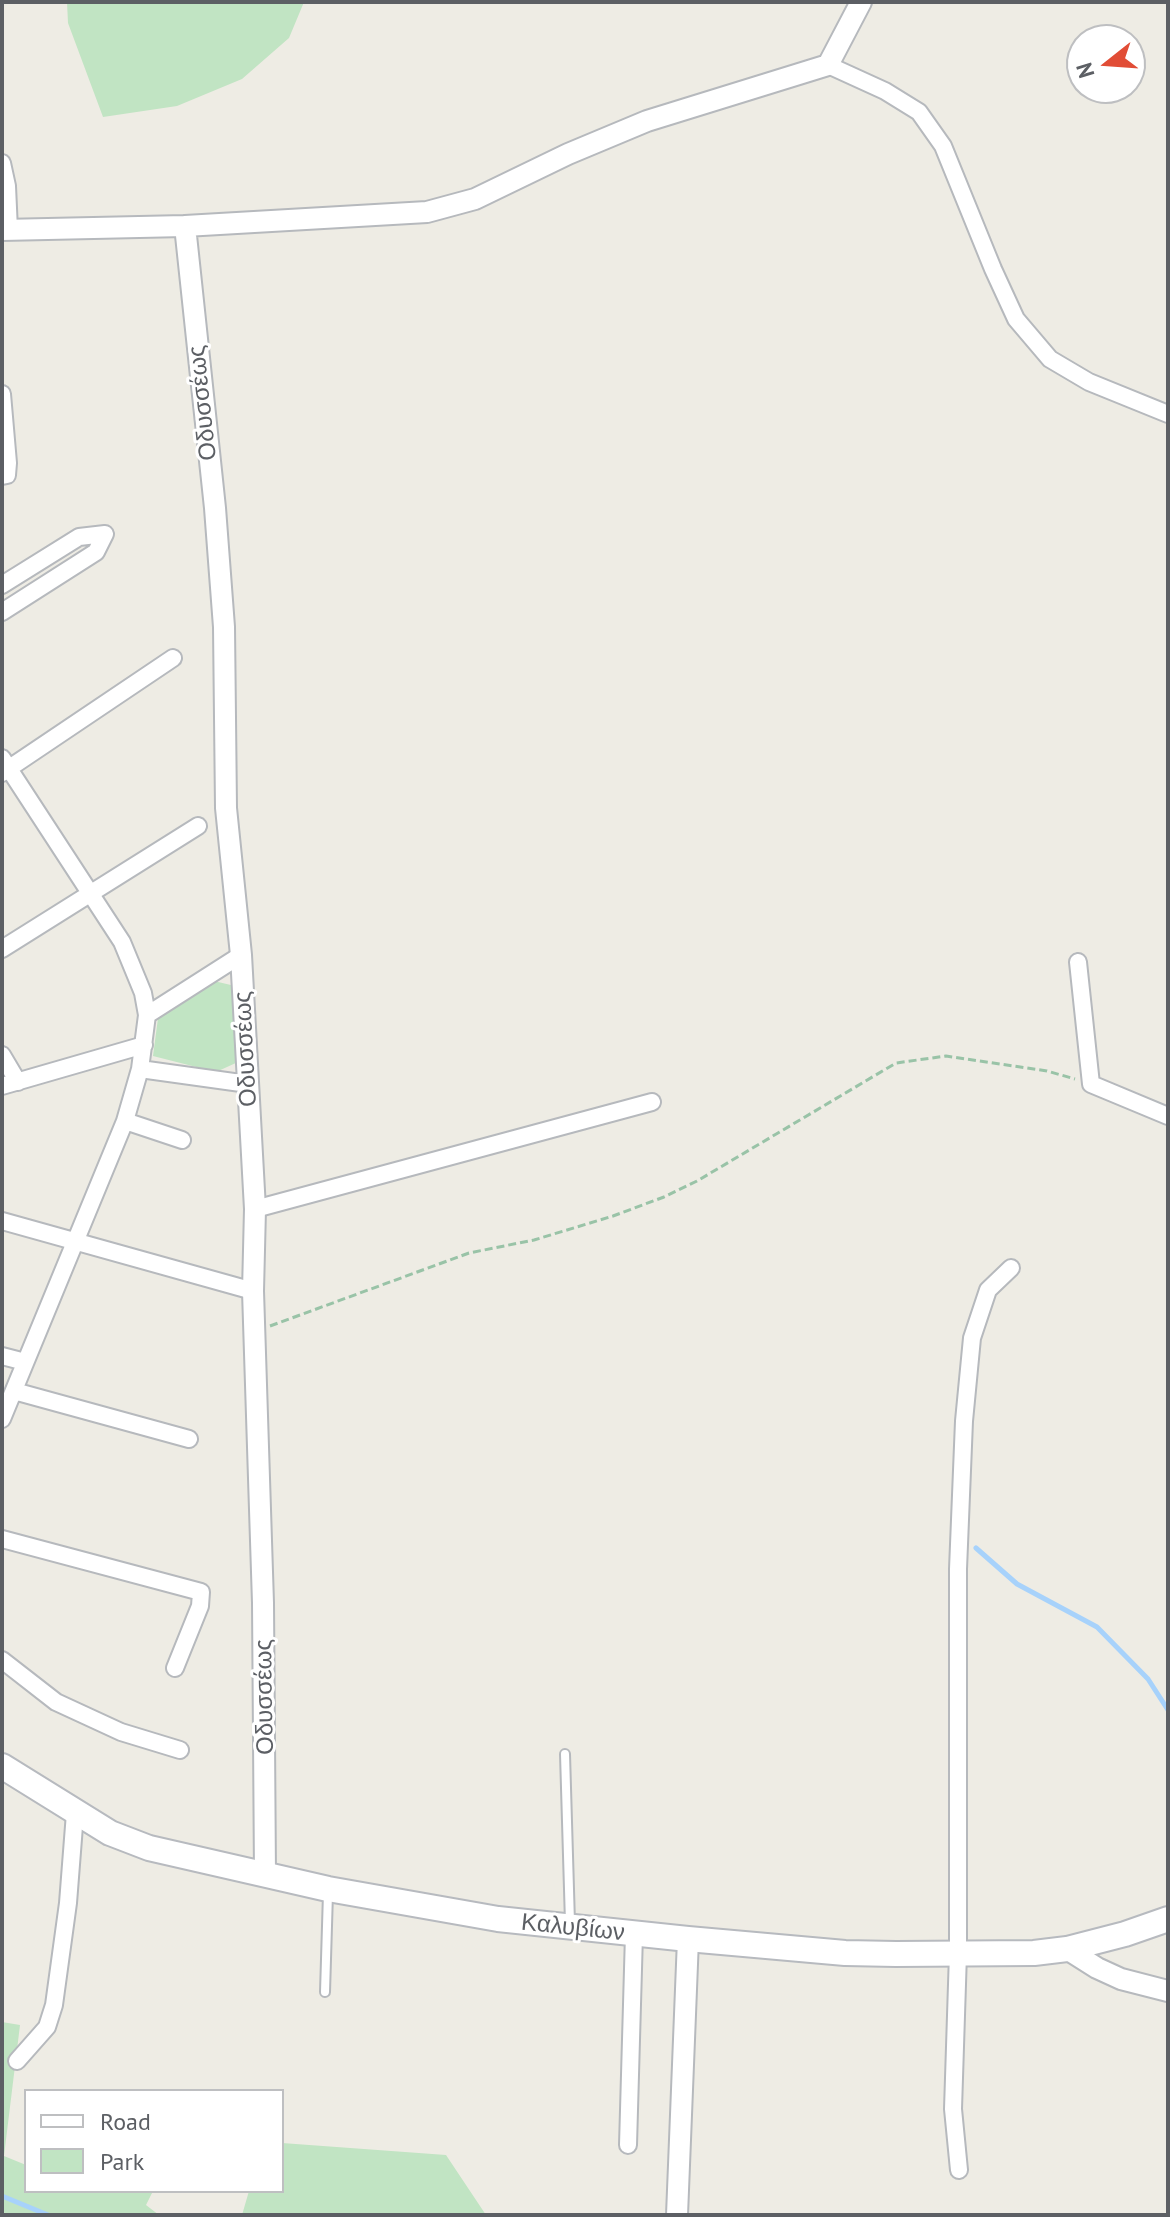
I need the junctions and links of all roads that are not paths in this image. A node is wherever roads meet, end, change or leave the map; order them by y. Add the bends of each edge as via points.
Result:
1 (861, 2) edge
2 (828, 65) junction
3 (2, 163) edge
4 (185, 226) junction
5 (5, 230) edge
6 (2, 394) edge
7 (1168, 414) edge
8 (2, 476) edge
9 (2, 585) edge
10 (2, 612) edge
11 (173, 658) dead end
12 (4, 766) edge
13 (198, 826) dead end
14 (90, 892) junction
15 (2, 949) edge
16 (241, 955) junction
17 (1078, 962) dead end
18 (147, 1015) junction
19 (144, 1045) junction
20 (2, 1055) edge
21 (140, 1069) junction
22 (10, 1084) edge
23 (248, 1084) junction
24 (652, 1102) dead end
25 (1168, 1116) edge
26 (125, 1121) junction
27 (182, 1140) dead end
28 (255, 1209) junction
29 (2, 1221) edge
30 (74, 1240) junction
31 (1011, 1268) dead end
32 (253, 1291) junction
33 (2, 1356) edge
34 (25, 1362) junction
35 (14, 1391) junction
36 (2, 1419) edge
37 (189, 1439) dead end
38 (2, 1539) edge
39 (2, 1660) edge
40 (175, 1668) dead end
41 (180, 1750) dead end
42 (565, 1754) dead end
43 (2, 1766) edge
44 (75, 1813) junction
45 (265, 1875) junction
46 (328, 1889) junction
47 (1168, 1919) edge
48 (570, 1928) junction
49 (634, 1934) junction
50 (688, 1939) junction
51 (1067, 1949) junction
52 (958, 1953) junction
53 (1168, 1991) edge
54 (325, 1992) dead end
55 (17, 2061) dead end
56 (628, 2145) dead end
57 (959, 2170) dead end
58 (677, 2215) edge

1 - 2 street
2 - 4 street via 647,121 475,199 427,212
2 - 7 street via 919,112 943,146 1016,319 1050,359 1089,382
3 - 5 street
4 - 5 street
4 - 16 street, Οδυσσέως via 224,627 226,808
6 - 8 street via 8,463 7,475
9 - 10 street via 79,537 105,534 96,552
11 - 12 street
12 - 14 street
13 - 14 street
14 - 15 street
14 - 18 street via 122,942
16 - 18 street
16 - 23 street, Οδυσσέως
17 - 25 street via 1091,1084
18 - 19 street
19 - 21 street
19 - 22 street
20 - 22 street
21 - 23 street
21 - 26 street
23 - 28 street, Οδυσσέως
24 - 28 street
26 - 27 street
26 - 30 street
28 - 32 street, Οδυσσέως
29 - 30 street
30 - 32 street
30 - 34 street
31 - 52 street via 988,1290 972,1338 964,1421 958,1569
32 - 45 street, Οδυσσέως
33 - 34 street
34 - 35 street
35 - 36 street
35 - 37 street
38 - 40 street via 201,1592
39 - 41 street via 56,1702 121,1732
42 - 48 lane
43 - 44 main road, Καλυβίων
44 - 45 main road, Καλυβίων via 149,1848
44 - 55 street via 54,2005 47,2027
45 - 46 main road, Καλυβίων
46 - 48 main road, Καλυβίων
46 - 54 lane
47 - 51 main road, Καλυβίων
48 - 49 main road, Καλυβίων
49 - 50 main road, Καλυβίων
49 - 56 street
50 - 52 main road, Καλυβίων via 845,1953
50 - 58 street
51 - 52 main road, Καλυβίων
51 - 53 street via 1121,1979
52 - 57 street via 953,2109

